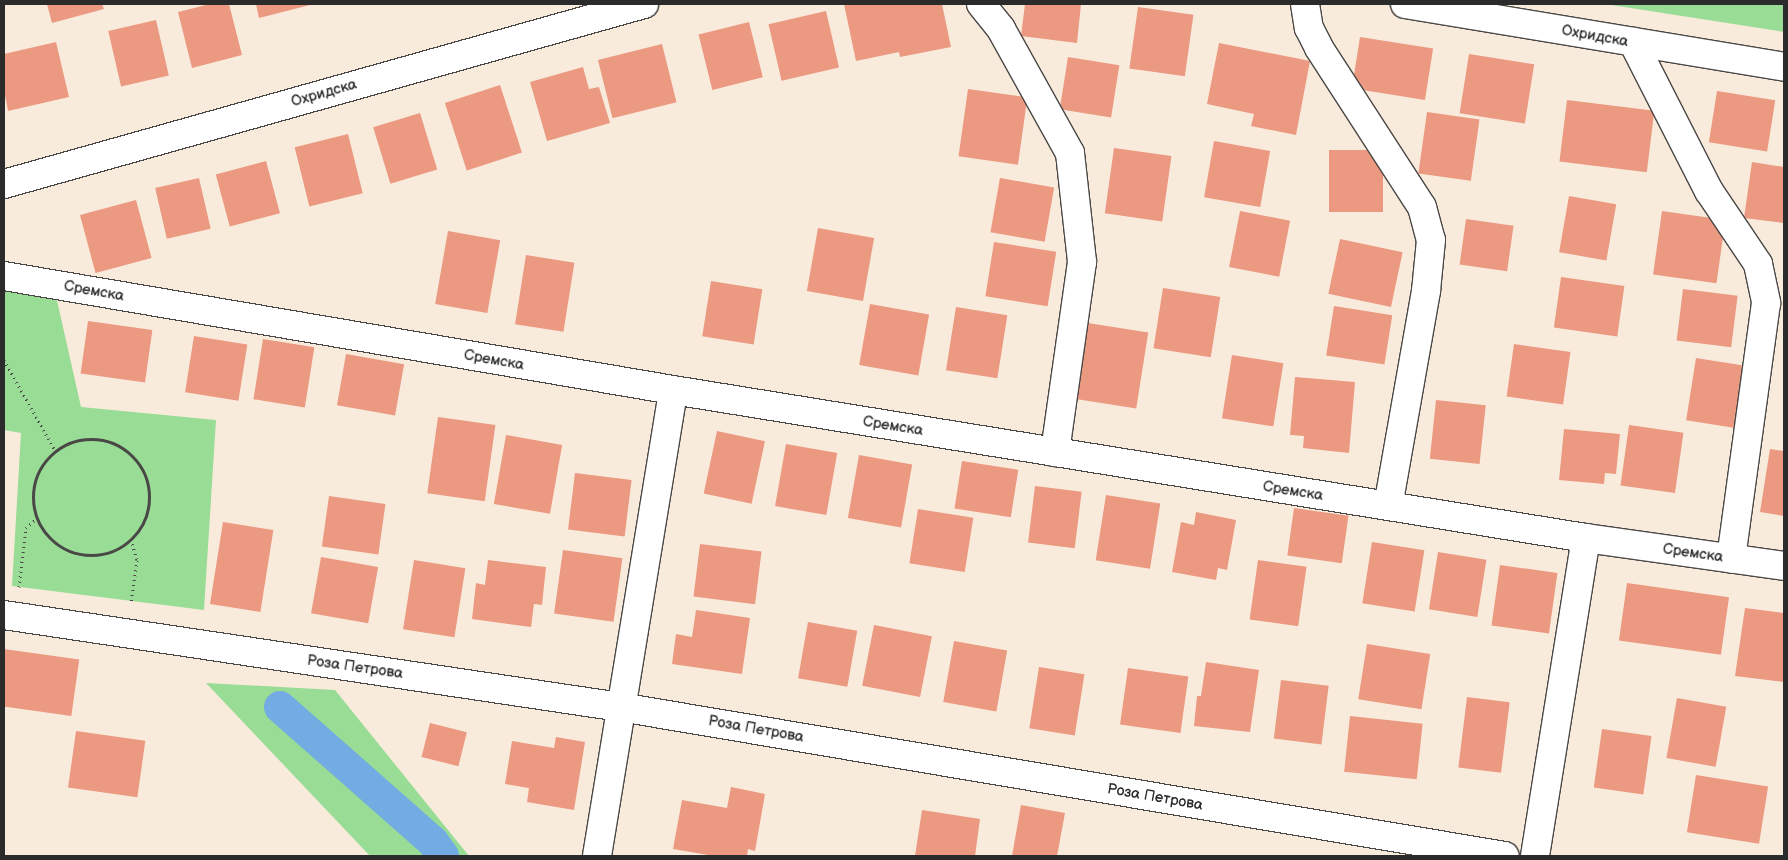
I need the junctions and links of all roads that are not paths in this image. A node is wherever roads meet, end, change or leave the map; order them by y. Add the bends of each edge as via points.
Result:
1 (644, 4) edge
2 (981, 4) edge
3 (1305, 4) edge
4 (1405, 4) edge
5 (1633, 42) junction
6 (1784, 67) edge
7 (4, 184) edge
8 (4, 276) edge
9 (673, 390) junction
10 (1055, 452) junction
11 (1388, 506) junction
12 (1586, 538) junction
13 (1731, 559) junction
14 (1784, 566) edge
15 (9, 616) edge
16 (620, 707) junction
17 (597, 856) edge
18 (1505, 856) edge
19 (1535, 856) edge

1 - 7 street, Охридска
2 - 10 street via 1001,29 1070,154 1082,262
3 - 11 street via 1309,28 1319,48 1422,207 1431,240 1426,291
4 - 5 street, Охридска
5 - 6 street, Охридска
5 - 13 street via 1709,191 1758,264 1766,304
8 - 9 street, Сремска
9 - 10 street, Сремска
9 - 16 street
10 - 11 street, Сремска
11 - 12 street, Сремска
12 - 13 street, Сремска
12 - 19 street
13 - 14 street, Сремска
15 - 16 street, Роза Петрова
16 - 17 street
16 - 18 street, Роза Петрова

